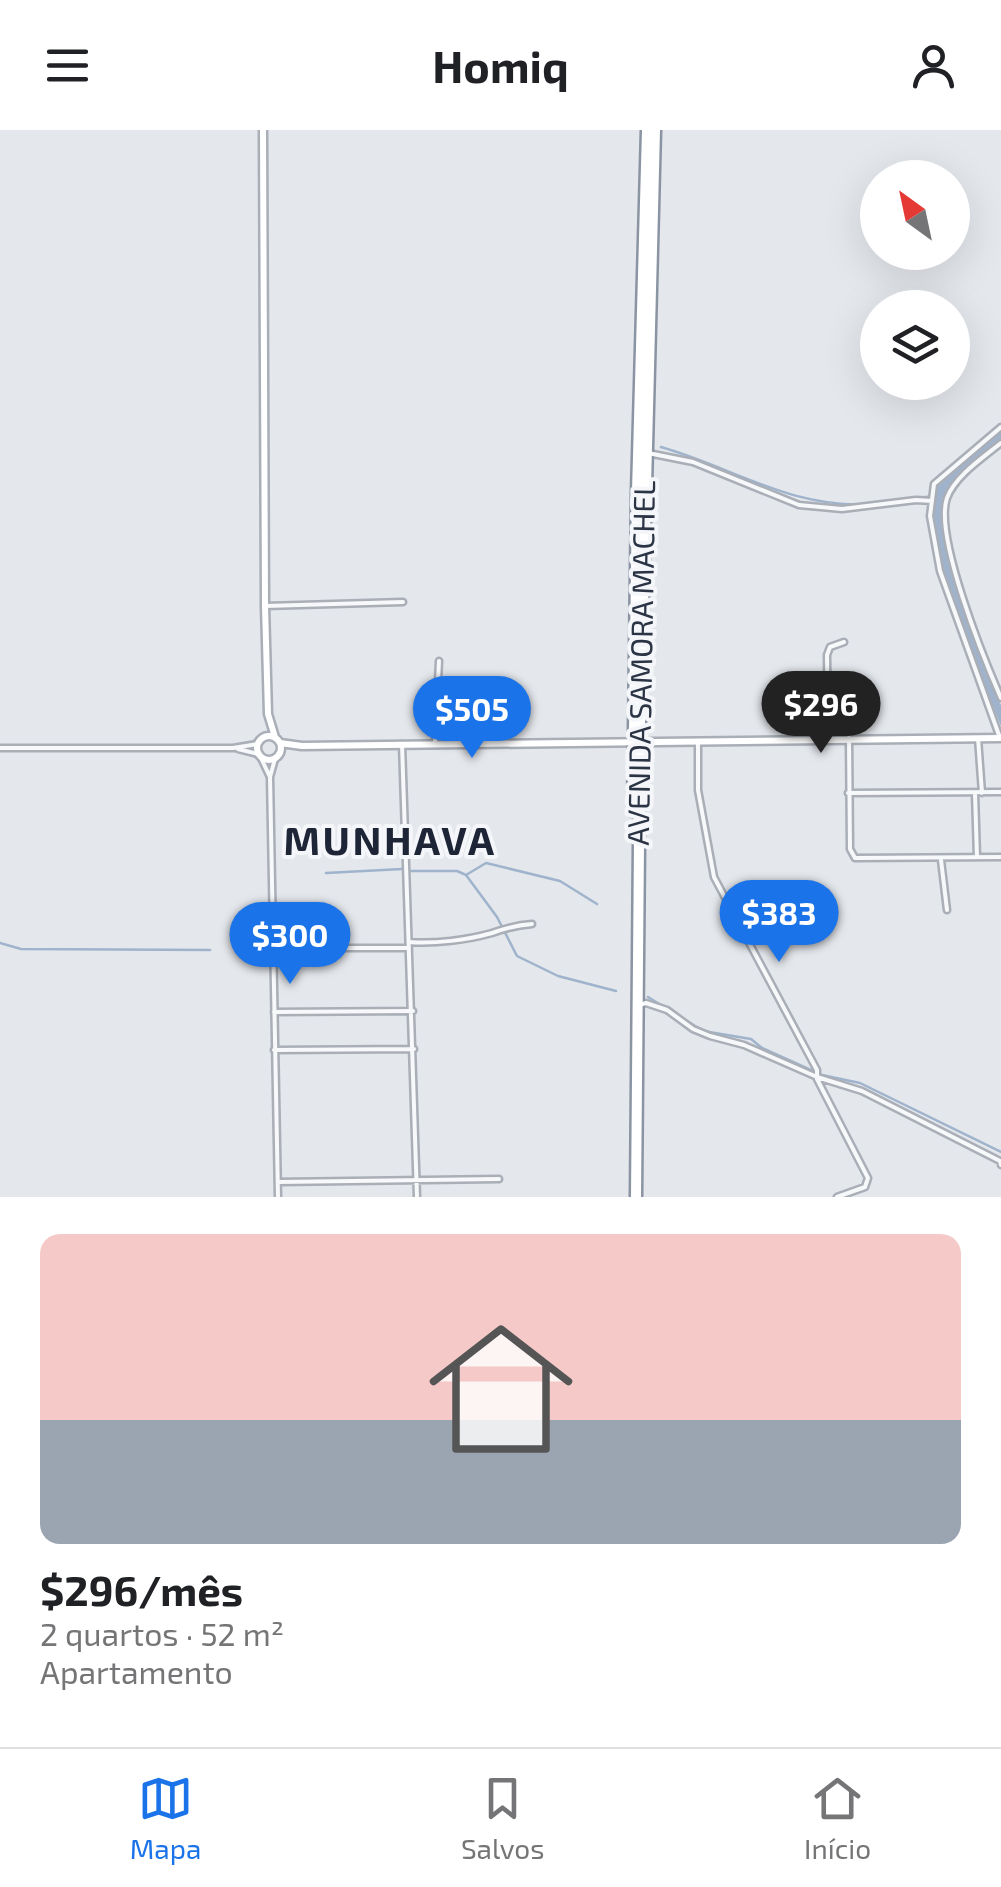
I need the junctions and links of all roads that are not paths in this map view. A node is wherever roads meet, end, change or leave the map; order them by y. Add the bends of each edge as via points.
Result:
1 (263, 130) edge
2 (646, 130) edge
3 (654, 130) edge
4 (1001, 426) edge
5 (1001, 442) edge
6 (645, 453) junction
7 (932, 501) junction
8 (404, 602) dead end
9 (265, 606) junction
10 (844, 642) dead end
11 (439, 661) dead end
12 (1001, 698) edge
13 (268, 714) junction
14 (828, 738) junction
15 (849, 738) junction
16 (978, 738) junction
17 (1001, 738) edge
18 (698, 739) junction
19 (278, 740) junction
20 (637, 740) junction
21 (259, 741) junction
22 (402, 744) junction
23 (435, 744) junction
24 (302, 746) junction
25 (0, 748) edge
26 (233, 748) junction
27 (260, 756) junction
28 (277, 757) junction
29 (270, 778) junction
30 (1001, 792) edge
31 (848, 793) junction
32 (978, 793) junction
33 (976, 857) junction
34 (1001, 857) edge
35 (941, 860) junction
36 (947, 910) dead end
37 (532, 924) dead end
38 (409, 944) junction
39 (272, 948) junction
40 (638, 1005) junction
41 (413, 1011) junction
42 (274, 1012) junction
43 (414, 1049) junction
44 (274, 1050) junction
45 (817, 1074) junction
46 (1001, 1165) edge
47 (499, 1179) dead end
48 (418, 1181) junction
49 (278, 1182) junction
50 (278, 1197) edge
51 (418, 1197) edge
52 (632, 1197) edge
53 (837, 1197) edge

1 - 9 main road
2 - 20 highway, AVENIDA SAMORA MACHEL
3 - 6 highway, AVENIDA SAMORA MACHEL
4 - 7 street via 934,484
5 - 12 street via 950,491 945,514 950,555
6 - 7 street via 694,462 799,505 842,509
6 - 20 highway, AVENIDA SAMORA MACHEL
7 - 17 street via 940,571
8 - 9 street
9 - 13 main road
10 - 14 street via 827,655
11 - 23 street
13 - 19 main road
13 - 21 main road
14 - 15 main road
14 - 18 main road
15 - 16 main road
15 - 31 street
16 - 17 main road
16 - 32 street
18 - 20 main road
18 - 45 street via 698,790 714,877
19 - 21 main road
19 - 24 main road
19 - 28 main road
20 - 23 main road
20 - 40 highway, AVENIDA SAMORA MACHEL
20 - 52 highway, AVENIDA SAMORA MACHEL
21 - 26 street
21 - 27 main road
22 - 23 main road
22 - 24 main road
22 - 38 street
24 - 28 main road
25 - 26 street
26 - 27 street
27 - 28 main road
27 - 29 street
28 - 29 street
29 - 39 street
30 - 32 street
31 - 32 street
31 - 35 street via 856,858
32 - 33 street
33 - 34 street
33 - 35 street
35 - 36 street
37 - 38 street
38 - 39 street
38 - 41 street
39 - 42 street
40 - 45 street via 667,1010 693,1029
40 - 52 highway, AVENIDA SAMORA MACHEL
41 - 42 street
41 - 43 street
42 - 44 street
43 - 44 street
43 - 48 street
44 - 49 street
45 - 46 street
45 - 53 street via 868,1184
47 - 48 street
48 - 49 street
48 - 51 street
49 - 50 street

